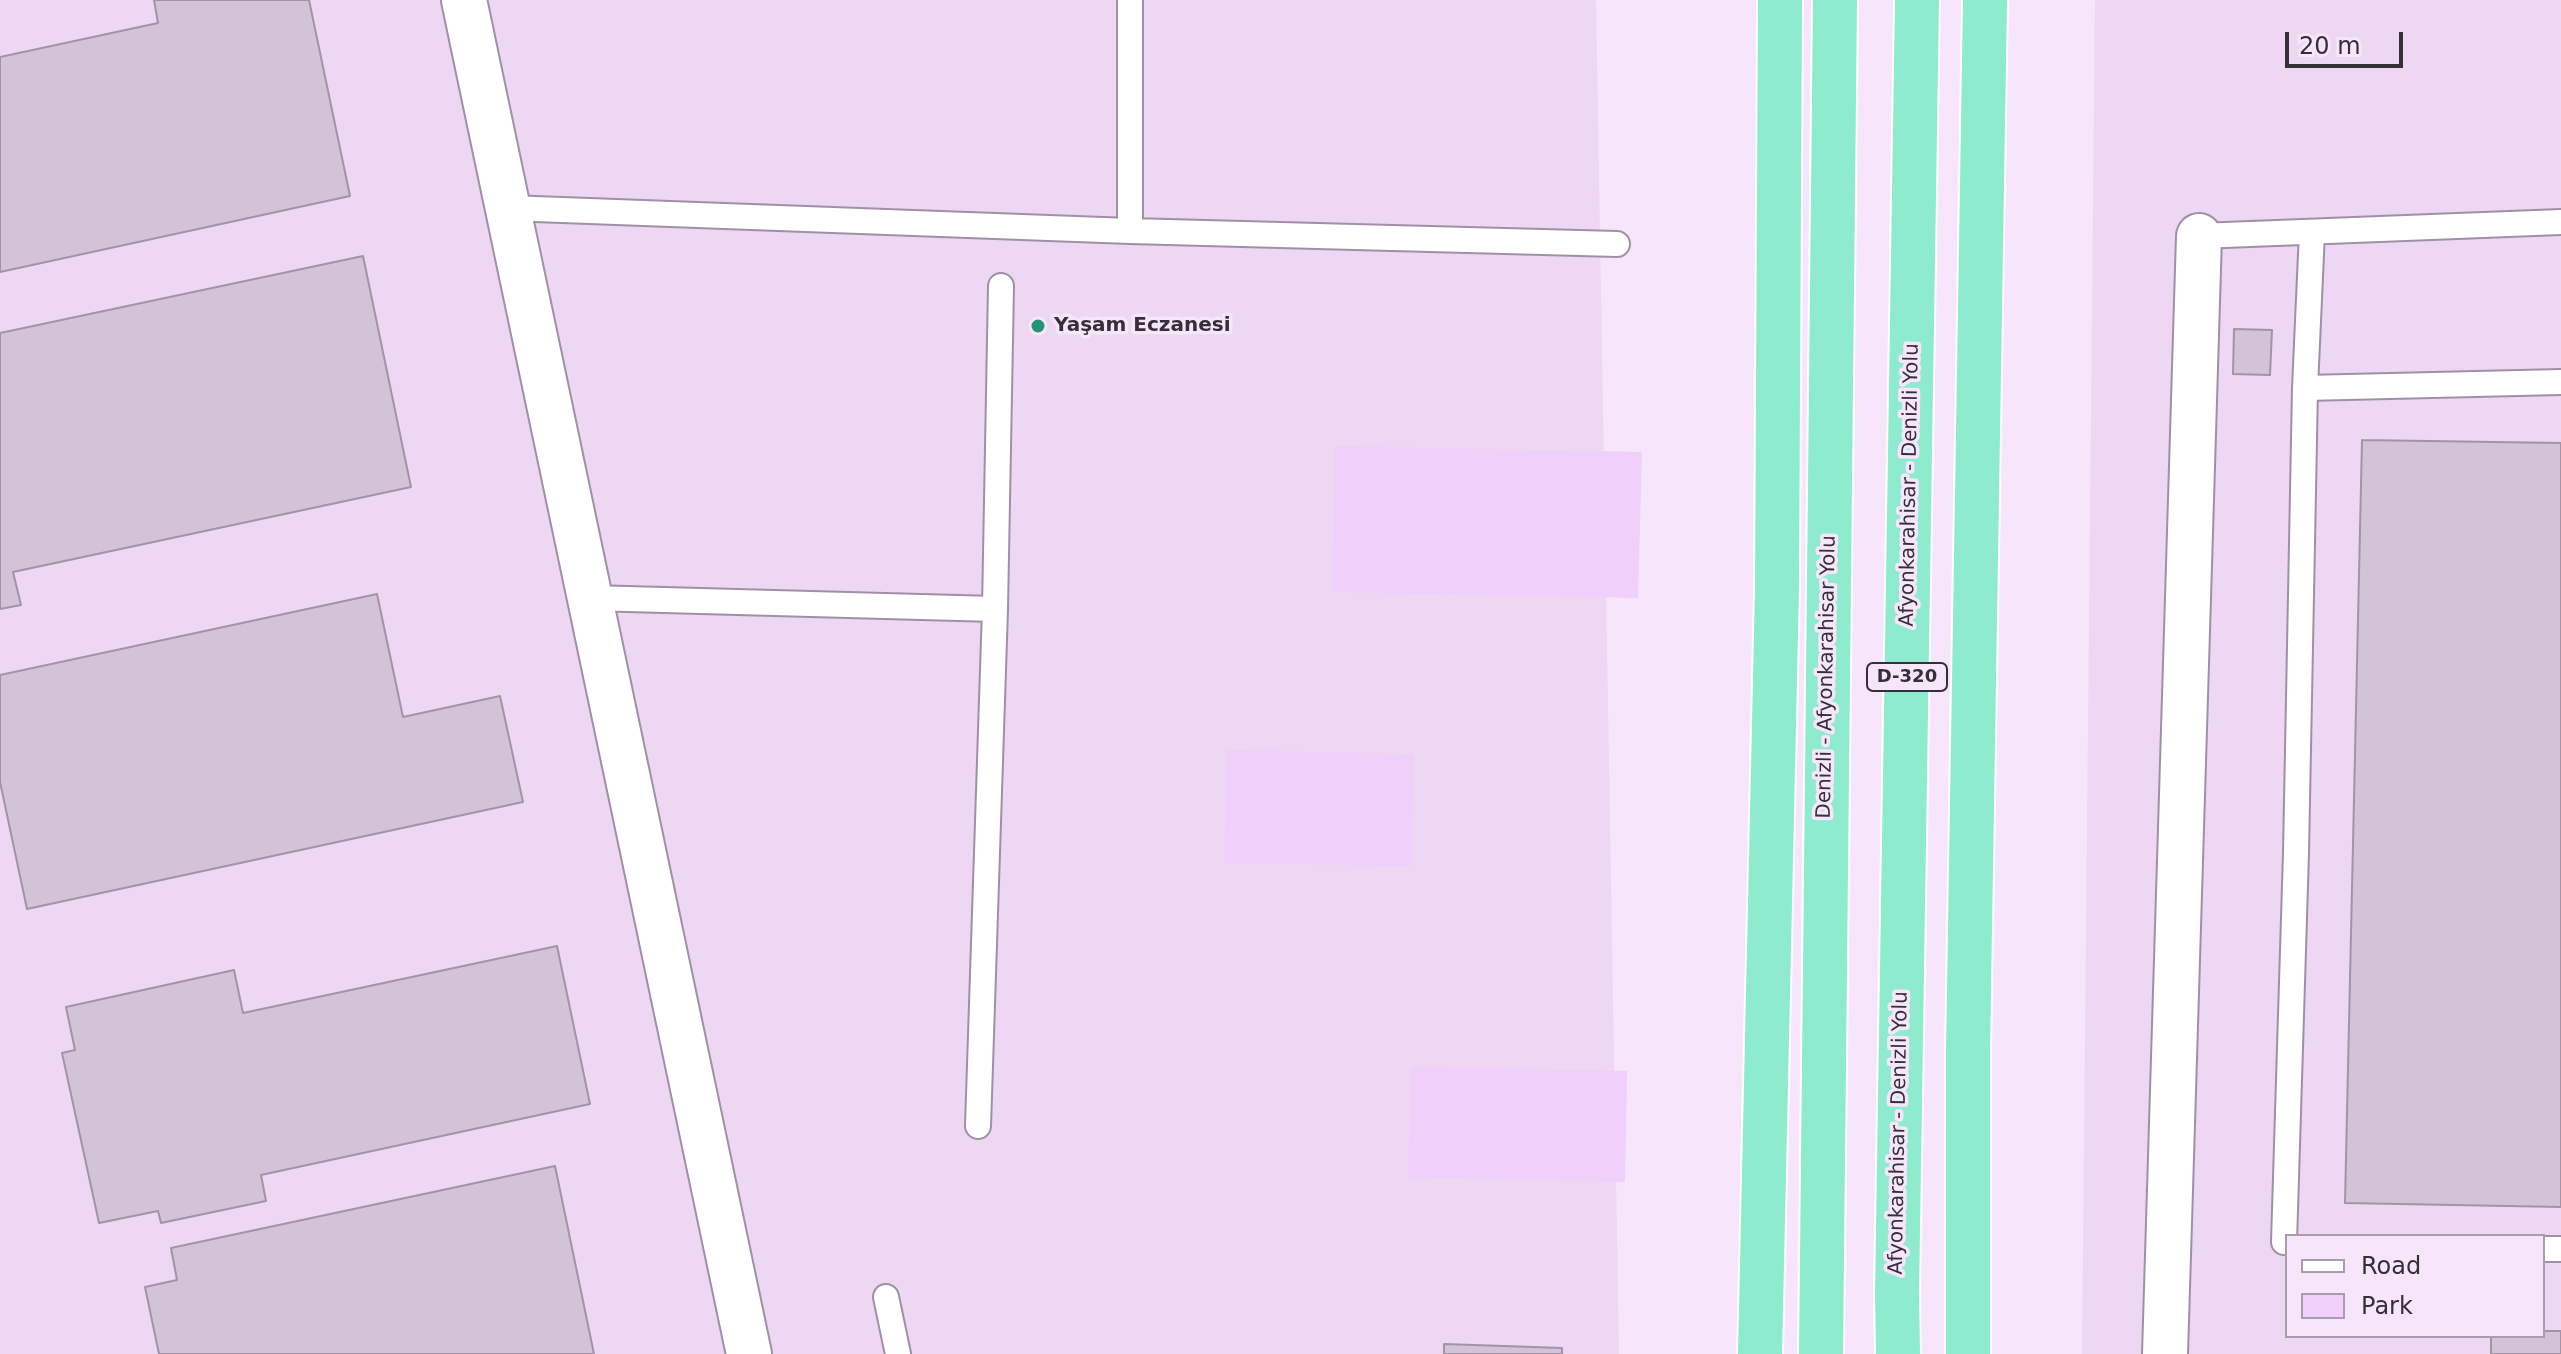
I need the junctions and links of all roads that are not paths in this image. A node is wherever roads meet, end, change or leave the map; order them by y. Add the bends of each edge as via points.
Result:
1 (464, 0) edge
2 (1130, 0) edge
3 (1780, 0) edge
4 (1835, 0) edge
5 (1917, 0) edge
6 (1985, 0) edge
7 (508, 208) junction
8 (2561, 222) edge
9 (1130, 231) junction
10 (2312, 232) junction
11 (2199, 236) joint
12 (1617, 244) dead end
13 (1001, 286) dead end
14 (2561, 382) edge
15 (2305, 388) junction
16 (590, 598) junction
17 (995, 609) junction
18 (978, 1126) dead end
19 (2285, 1242) edge
20 (886, 1297) dead end
21 (749, 1354) edge
22 (898, 1354) edge
23 (1760, 1354) edge
24 (1821, 1354) edge
25 (1898, 1354) edge
26 (1968, 1354) edge
27 (2165, 1354) edge

1 - 7 street
2 - 9 lane
3 - 23 highway via 1777,588
4 - 24 highway, Denizli - Afyonkarahisar Yolu
5 - 25 highway, Afyonkarahisar - Denizli Yolu / D-320
6 - 26 highway
7 - 9 lane
7 - 16 street
8 - 10 lane
9 - 12 lane
10 - 11 lane
10 - 15 lane
11 - 27 street
13 - 17 lane
14 - 15 lane
15 - 19 lane
16 - 17 lane
16 - 21 street
17 - 18 lane
20 - 22 lane

